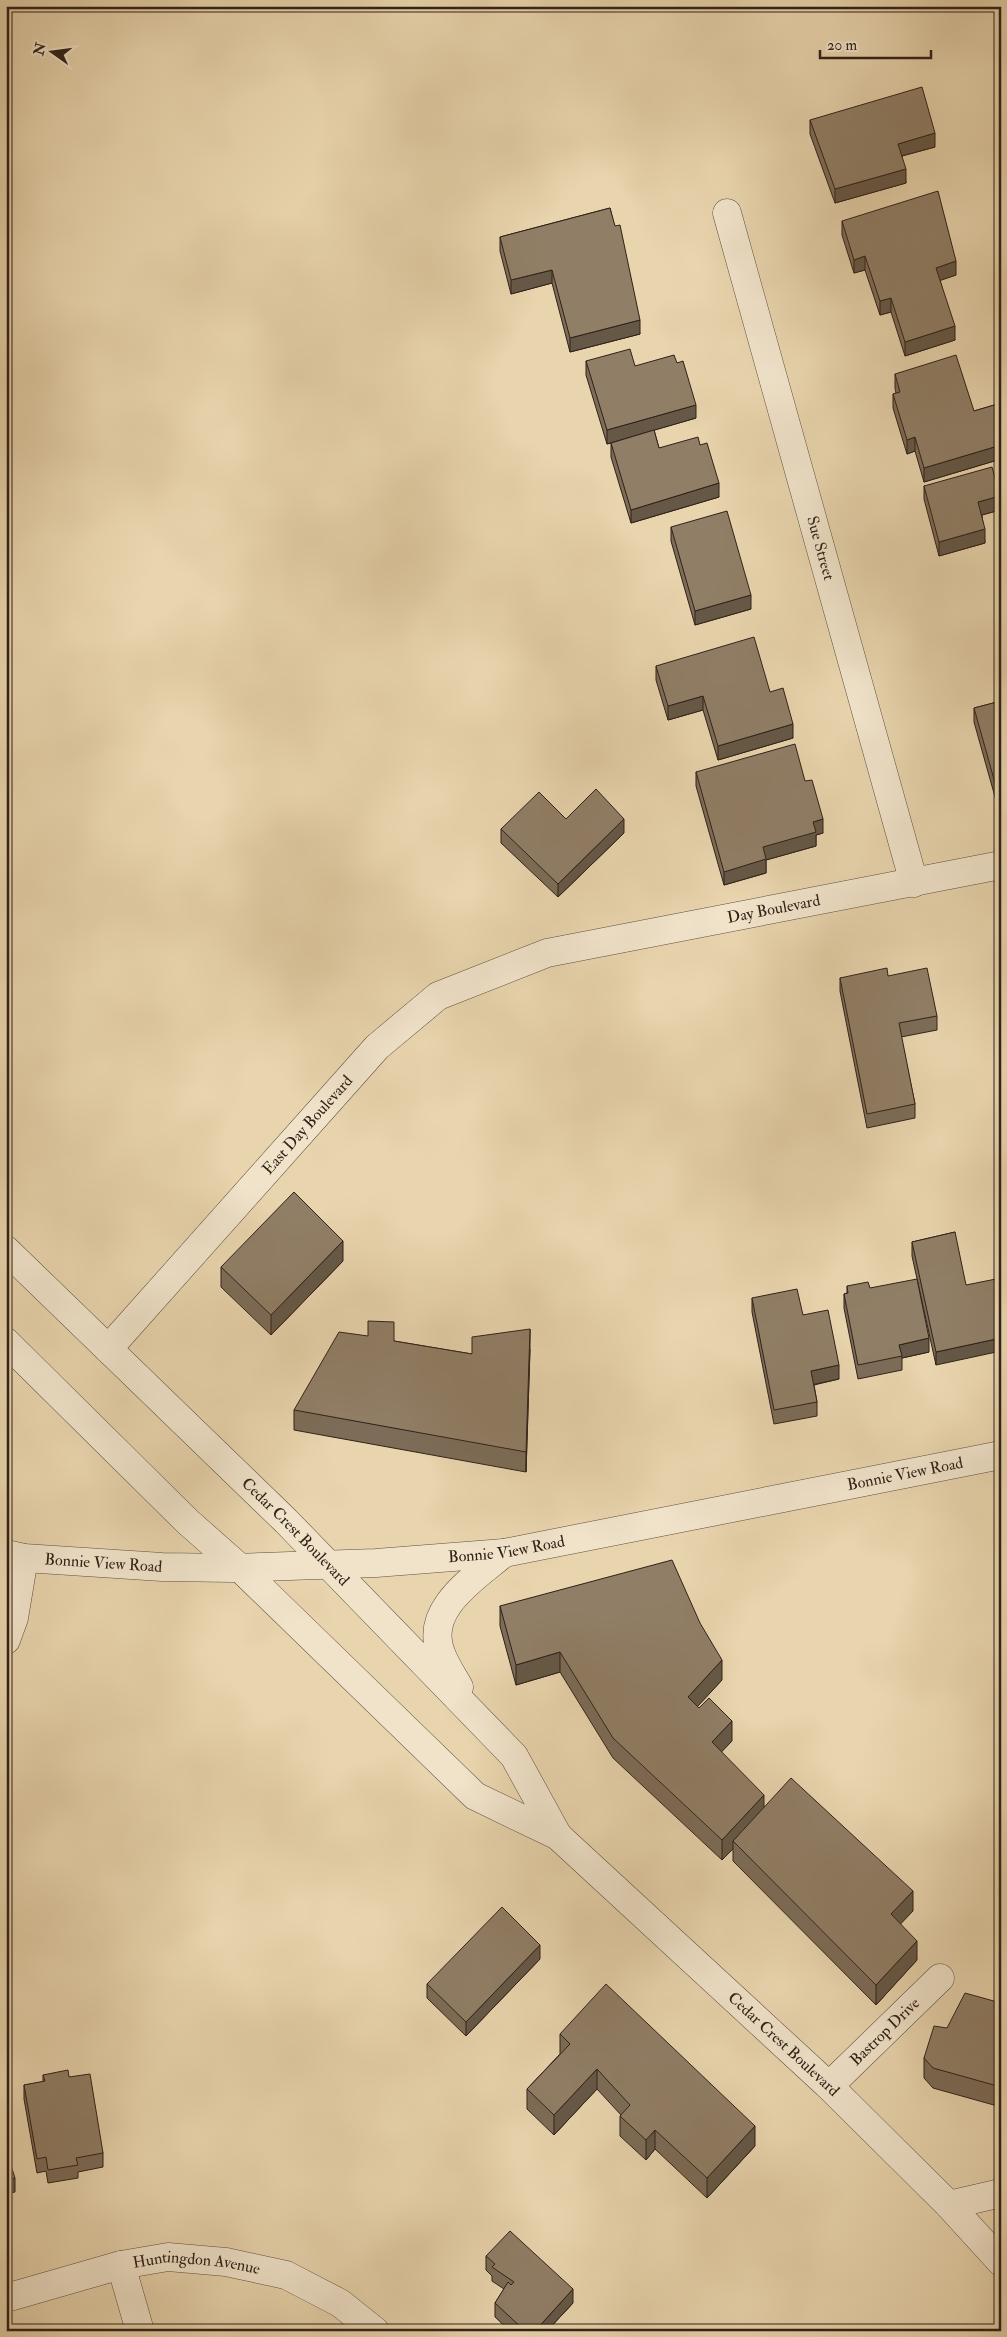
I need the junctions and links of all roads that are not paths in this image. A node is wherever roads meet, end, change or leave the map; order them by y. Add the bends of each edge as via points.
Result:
1 (727, 213) dead end
2 (1001, 865) edge
3 (914, 883) junction
4 (547, 953) joint
5 (6, 1250) edge
6 (6, 1342) edge
7 (108, 1349) junction
8 (1001, 1455) edge
9 (504, 1553) junction
10 (15, 1556) edge
11 (327, 1565) junction
12 (240, 1568) junction
13 (6, 1640) edge
14 (477, 1719) junction
15 (558, 1836) junction
16 (940, 1978) dead end
17 (829, 2086) junction
18 (1001, 2193) edge
19 (949, 2205) junction
20 (1001, 2262) edge
21 (121, 2266) junction
22 (6, 2298) edge
23 (140, 2331) edge
24 (375, 2331) edge

1 - 3 street, Sue Street
2 - 3 street, Day Boulevard
3 - 4 street, Day Boulevard
4 - 7 street, East Day Boulevard via 438,996 377,1047
5 - 7 street, Cedar Crest Boulevard
6 - 12 street, Cedar Crest Boulevard via 188,1522
7 - 11 street, Cedar Crest Boulevard via 286,1521
8 - 9 street, Bonnie View Road
9 - 11 street, Bonnie View Road
9 - 14 street via 450,1599 437,1626 440,1652
10 - 12 street, Bonnie View Road via 162,1567
10 - 13 street via 14,1618
11 - 12 street, Bonnie View Road
11 - 14 street, Cedar Crest Boulevard
12 - 15 street, Cedar Crest Boulevard via 475,1796
14 - 15 street, Cedar Crest Boulevard via 514,1756
15 - 17 street, Cedar Crest Boulevard
16 - 17 street, Bastrop Drive
17 - 19 street, Cedar Crest Boulevard
18 - 19 street
19 - 20 street, Cedar Crest Boulevard
21 - 22 street, Huntingdon Avenue
21 - 23 street
21 - 24 street, Huntingdon Avenue via 168,2257 226,2262 286,2275 340,2303

